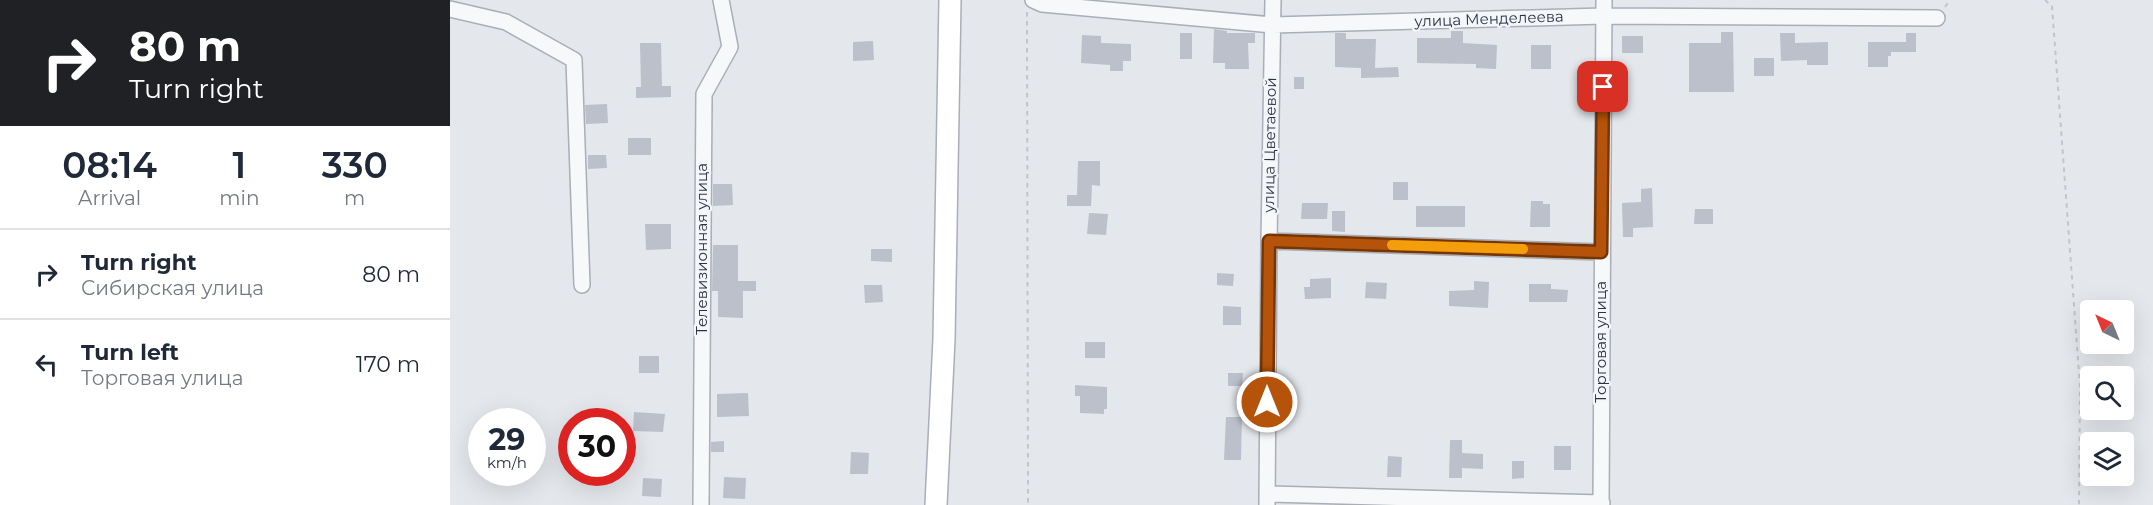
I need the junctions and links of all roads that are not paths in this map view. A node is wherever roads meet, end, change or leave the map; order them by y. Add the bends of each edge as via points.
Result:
1 (721, 0) edge
2 (950, 0) edge
3 (1273, 0) edge
4 (1604, 0) edge
5 (1034, 5) edge
6 (450, 9) edge
7 (1604, 16) junction
8 (1937, 18) dead end
9 (1273, 25) junction
10 (1269, 241) junction
11 (1601, 252) junction
12 (582, 285) dead end
13 (1267, 500) edge
14 (1602, 504) edge
15 (701, 505) edge
16 (936, 505) edge

1 - 15 street, Телевизионная улица via 730,47 704,94
2 - 16 street via 944,339
3 - 9 street, улица Цветаевой
4 - 7 street, Торговая улица
5 - 9 street, улица Менделеева
6 - 12 street via 506,22 574,60
7 - 8 street, улица Менделеева
7 - 9 street, улица Менделеева
7 - 11 street, Торговая улица
9 - 10 street, улица Цветаевой
10 - 11 street
10 - 13 street, улица Цветаевой
11 - 14 street, Торговая улица
13 - 14 street

